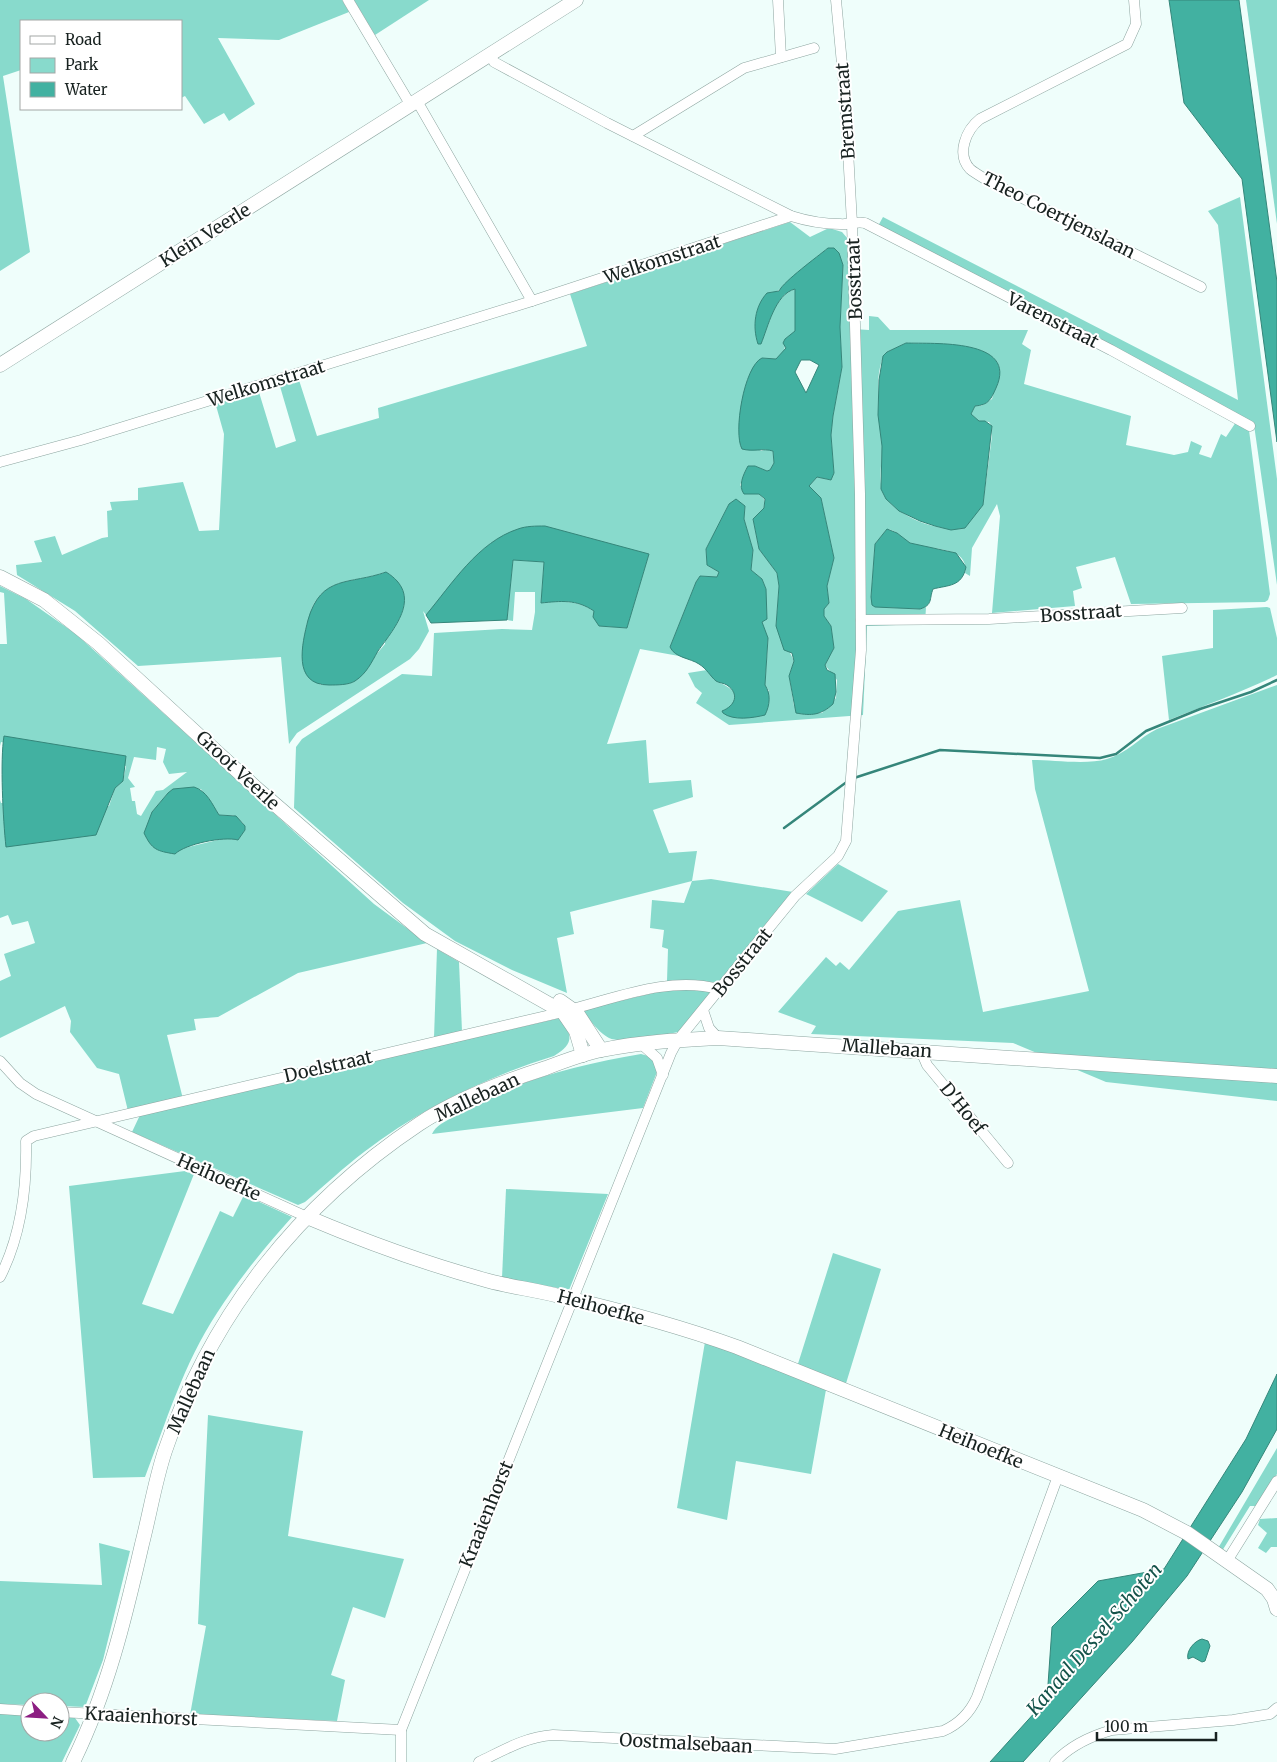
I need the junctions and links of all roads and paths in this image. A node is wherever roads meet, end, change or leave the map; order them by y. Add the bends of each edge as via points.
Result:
1 (348, 0) edge
2 (576, 0) edge
3 (778, 0) edge
4 (836, 0) edge
5 (1134, 0) edge
6 (814, 48) dead end
7 (491, 55) junction
8 (780, 57) junction
9 (414, 102) junction
10 (633, 136) junction
11 (791, 216) junction
12 (852, 223) junction
13 (1201, 287) dead end
14 (532, 301) junction
15 (0, 366) edge
16 (1250, 426) dead end
17 (0, 462) edge
18 (0, 577) edge
19 (1182, 608) dead end
20 (861, 620) junction
21 (719, 990) junction
22 (567, 1010) junction
23 (702, 1010) junction
24 (718, 1038) junction
25 (678, 1040) junction
26 (640, 1044) junction
27 (601, 1050) junction
28 (921, 1051) junction
29 (583, 1055) junction
30 (0, 1061) edge
31 (663, 1075) junction
32 (1277, 1076) edge
33 (93, 1121) junction
34 (1008, 1163) dead end
35 (307, 1217) junction
36 (0, 1278) edge
37 (571, 1299) junction
38 (1058, 1476) junction
39 (1277, 1481) edge
40 (1227, 1561) junction
41 (1277, 1609) edge
42 (1277, 1708) edge
43 (0, 1709) edge
44 (20, 1710) edge
45 (70, 1713) edge
46 (94, 1714) junction
47 (401, 1730) junction
48 (73, 1762) edge
49 (401, 1762) edge
50 (479, 1762) edge
51 (1055, 1762) edge

1 - 9 street
2 - 7 main road, Klein Veerle
3 - 8 street
4 - 12 street, Bremstraat
5 - 13 street, Theo Coertjenslaan via 1136,24 1127,44 980,120 969,130 963,157 969,167 990,182
6 - 8 street
7 - 9 main road, Klein Veerle
7 - 10 street, Bosstraat via 494,62
8 - 10 street via 744,68
9 - 14 street
9 - 15 main road, Klein Veerle
10 - 11 street, Bosstraat
11 - 12 street, Bosstraat via 842,225
11 - 14 street, Welkomstraat
12 - 16 street, Varenstraat via 865,223 1119,354
12 - 20 street, Bosstraat
14 - 17 street, Welkomstraat
18 - 22 main road, Groot Veerle via 44,600 98,643 424,934 475,964
19 - 20 street, Bosstraat via 989,619
20 - 21 street, Bosstraat via 846,842 838,856 796,896
21 - 22 street, Doelstraat via 702,985 668,985
21 - 23 street, Bosstraat
22 - 27 main road, Groot Veerle
22 - 29 main road, Groot Veerle
22 - 33 street, Doelstraat
23 - 24 street via 709,1028
23 - 25 street, Bosstraat
24 - 25 main road, Mallebaan
24 - 28 main road, Mallebaan
25 - 26 main road, Mallebaan
25 - 31 street, Bosstraat
26 - 27 main road, Mallebaan
26 - 31 street via 657,1058
27 - 29 main road, Mallebaan
28 - 32 main road, Mallebaan
28 - 34 street, D'Hoef via 927,1065
29 - 35 main road, Mallebaan via 516,1078 421,1123 361,1167
30 - 33 street, Heihoefke via 20,1083 36,1094
31 - 37 street, Bosstraat
33 - 35 street, Heihoefke
33 - 36 street, Doelstraat via 34,1136 26,1141 24,1196 10,1258
35 - 37 main road, Heihoefke via 449,1270
35 - 46 main road, Mallebaan via 246,1288 186,1395 162,1463 120,1633
37 - 38 main road, Heihoefke via 737,1347
37 - 47 street, Kraaienhorst
38 - 40 main road, Heihoefke via 1143,1510 1187,1533
38 - 50 street, Oostmalsebaan via 977,1697 955,1726 943,1731 836,1749 536,1736
39 - 40 street
40 - 41 main road, Heihoefke via 1267,1589
42 - 51 street via 1270,1714 1233,1720 1112,1730 1072,1748
43 - 44 street
45 - 46 street, Kraaienhorst
46 - 47 street, Kraaienhorst
46 - 48 main road, Mallebaan
47 - 49 street, Kraaienhorst

